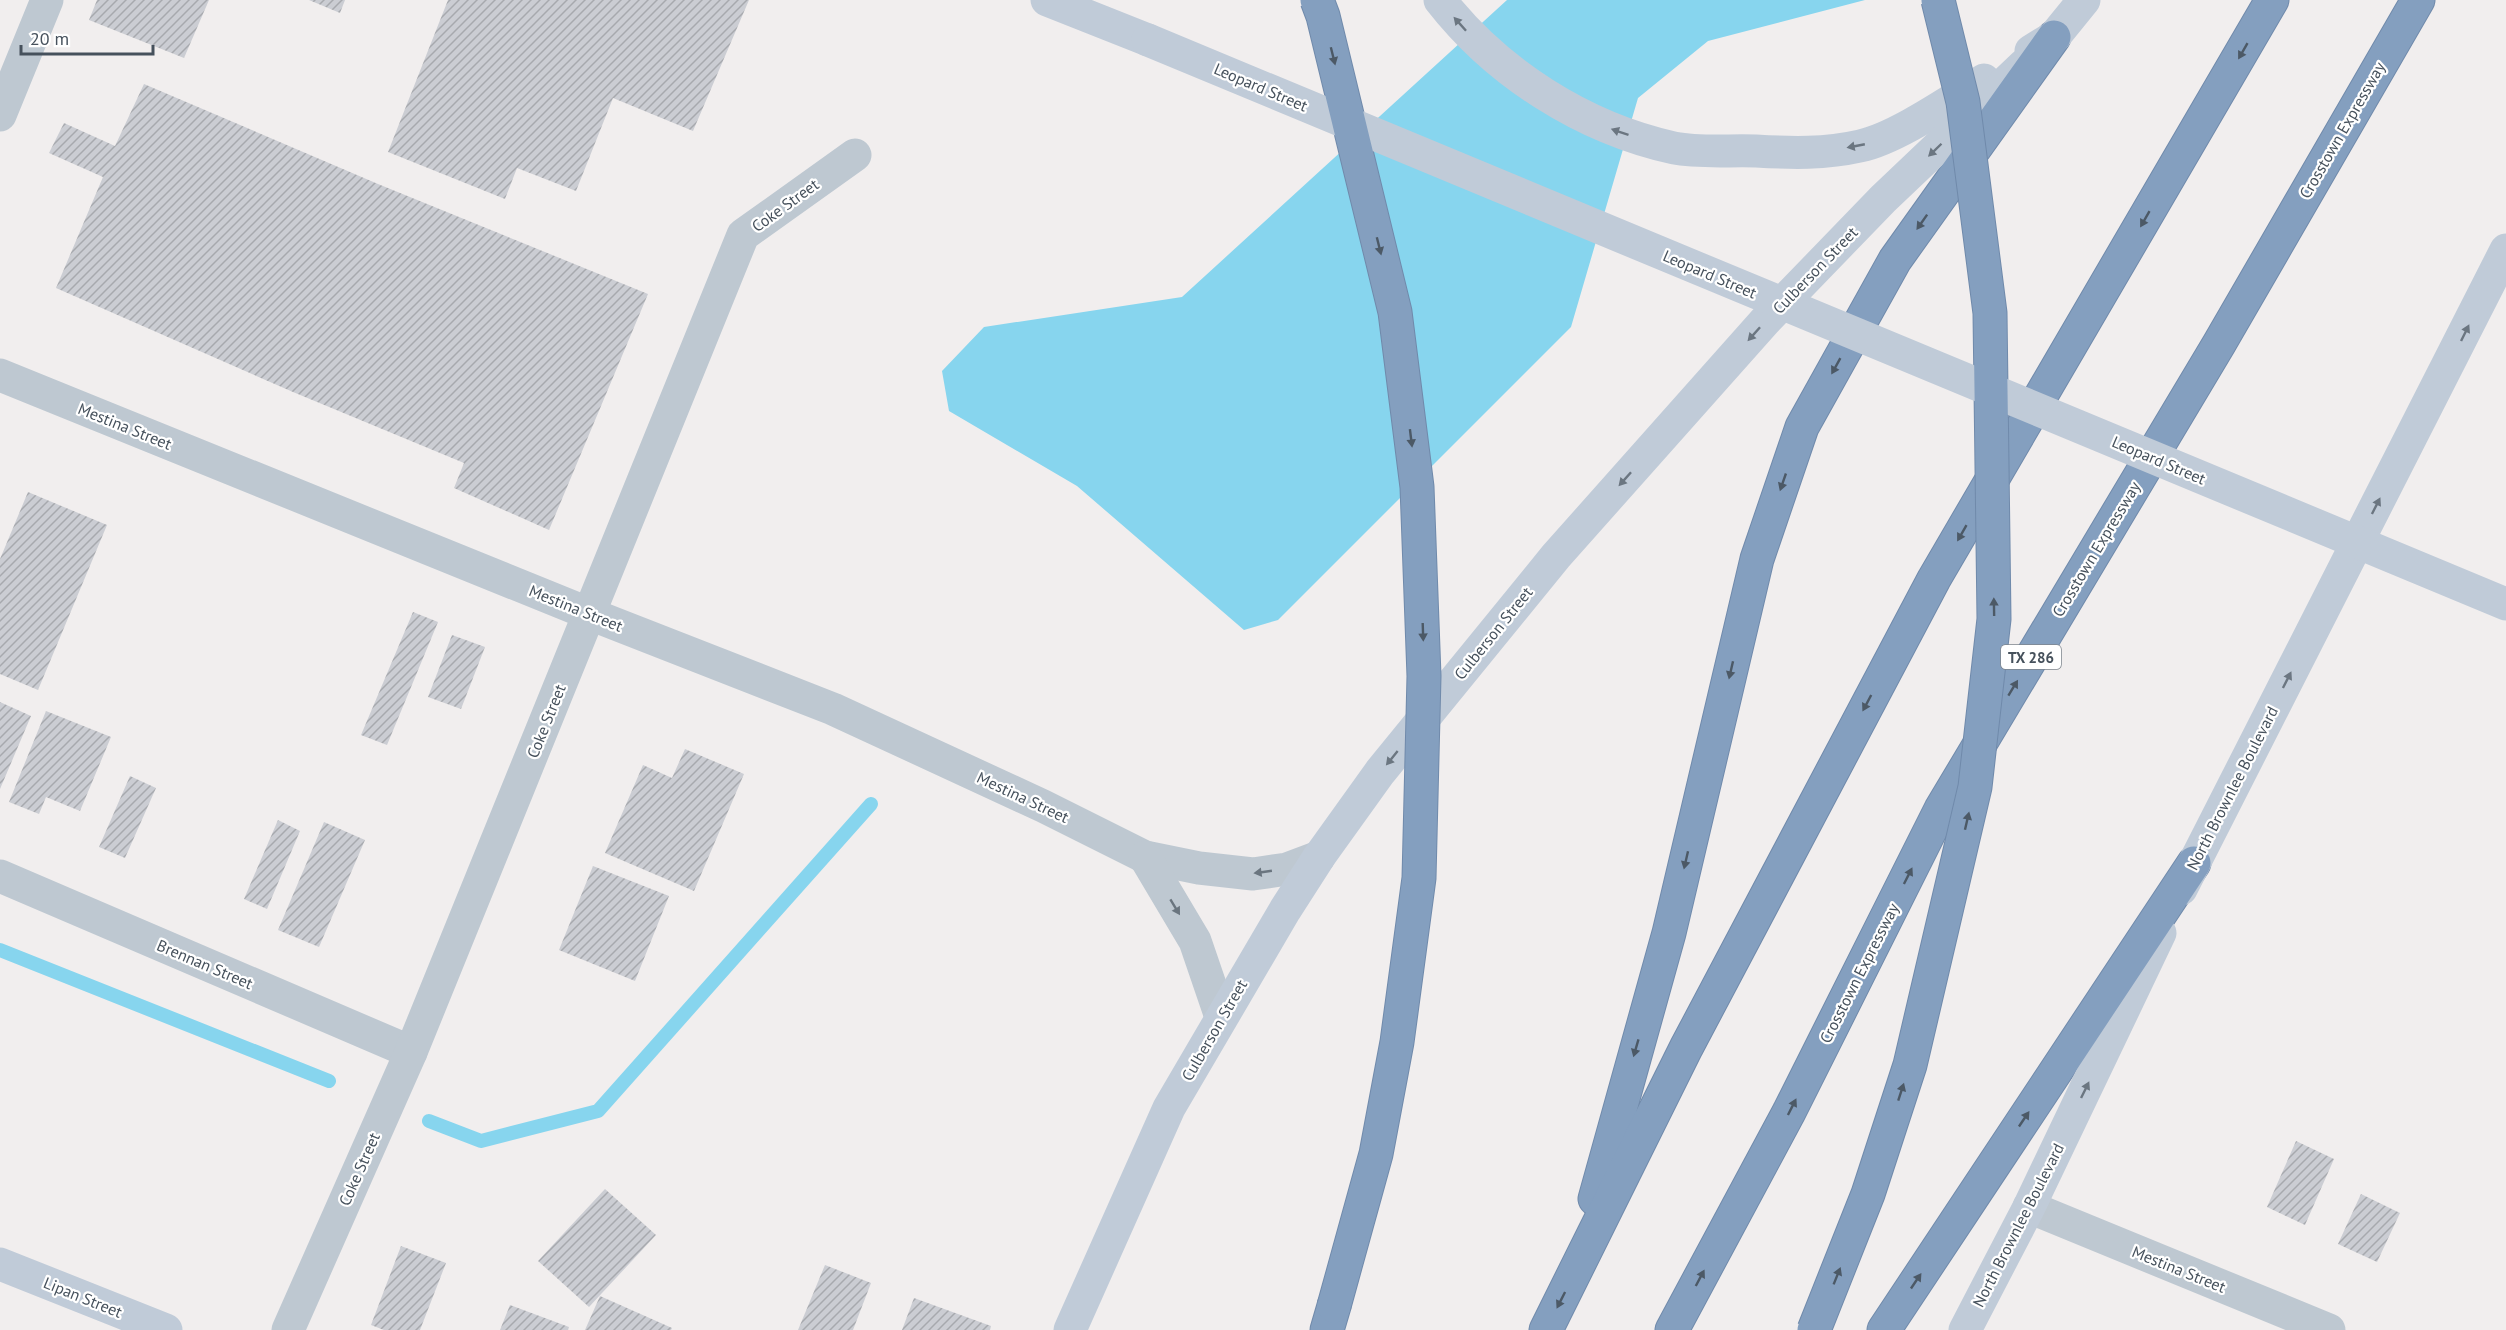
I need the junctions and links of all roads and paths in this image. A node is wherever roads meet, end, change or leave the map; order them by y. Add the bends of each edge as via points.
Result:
1 (47, 0) edge
2 (1047, 0) edge
3 (1317, 0) edge
4 (1440, 0) edge
5 (1938, 0) edge
6 (2084, 0) edge
7 (2272, 0) edge
8 (2418, 0) edge
9 (2054, 37) junction
10 (0, 115) edge
11 (855, 155) dead end
12 (2506, 250) edge
13 (0, 375) edge
14 (2506, 604) edge
15 (590, 614) junction
16 (1145, 857) junction
17 (1319, 857) junction
18 (2194, 863) junction
19 (0, 876) edge
20 (1221, 1017) junction
21 (411, 1052) junction
22 (2029, 1207) junction
23 (0, 1264) edge
24 (1576, 1270) junction
25 (1330, 1318) edge
26 (166, 1330) edge
27 (288, 1330) edge
28 (1070, 1330) edge
29 (1546, 1330) edge
30 (1672, 1330) edge
31 (1814, 1330) edge
32 (1884, 1330) edge
33 (1965, 1330) edge
34 (2329, 1330) edge

1 - 10 street
2 - 14 main road, Leopard Street, bridge
3 -> 25 highway, bridge via 1395,312 1417,487 1424,676 1419,878 1397,1042 1376,1154
9 -> 4 main road via 1935,110 1862,146 1811,153 1676,148 1613,130 1531,87 1460,26
31 -> 5 highway, bridge via 1868,1194 1910,1065 1975,787 1994,620 1990,313 1963,102
6 - 9 main road
7 -> 24 highway via 1934,579 1691,1038
30 -> 8 highway, Crosstown Expressway / TX 286 via 1789,1112 1941,809 2219,344
9 -> 17 main road, Culberson Street via 1883,199 1734,356 1556,556 1380,772
9 -> 24 highway via 1895,260 1802,427 1757,559 1669,933
11 - 15 street, Coke Street via 743,235
18 -> 12 main road, North Brownlee Boulevard
13 - 15 street, Mestina Street
15 - 16 street, Mestina Street via 833,709
15 - 21 street, Coke Street
17 -> 16 street, Mestina Street via 1287,869 1253,874
16 -> 20 street via 1195,940
17 - 20 main road, Culberson Street
22 -> 18 main road, North Brownlee Boulevard
32 -> 18 highway
19 - 21 street, Brennan Street
20 - 28 main road, Culberson Street via 1169,1108
21 - 27 street, Coke Street
22 - 33 main road, North Brownlee Boulevard
22 - 34 street, Mestina Street
23 - 26 main road, Lipan Street
24 -> 29 highway

